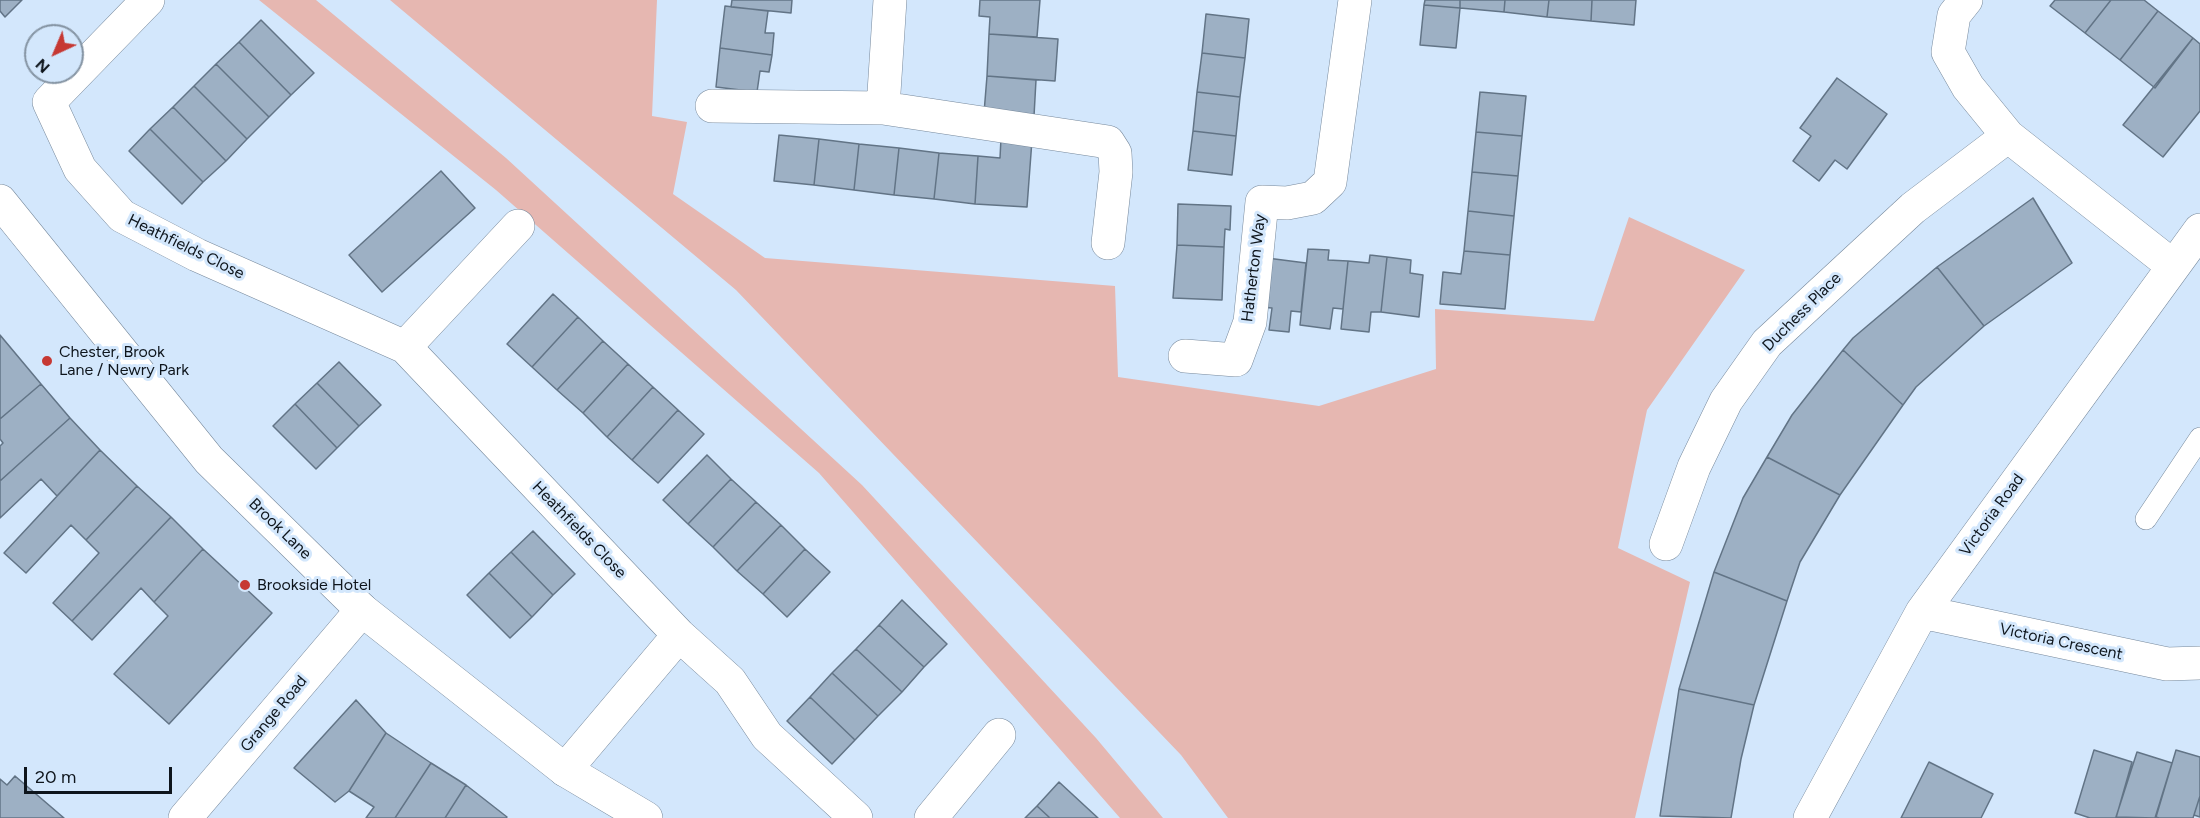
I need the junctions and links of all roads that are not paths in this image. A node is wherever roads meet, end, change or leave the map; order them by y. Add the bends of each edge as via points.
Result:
1 (148, 0) edge
2 (890, 0) edge
3 (1355, 0) edge
4 (1966, 0) edge
5 (712, 106) dead end
6 (883, 108) junction
7 (2008, 136) junction
8 (0, 201) edge
9 (518, 226) dead end
10 (2200, 230) edge
11 (1108, 243) dead end
12 (2173, 266) junction
13 (405, 347) junction
14 (1185, 356) dead end
15 (2200, 438) edge
16 (2146, 519) dead end
17 (1666, 544) dead end
18 (362, 610) junction
19 (1922, 612) junction
20 (679, 635) junction
21 (2200, 663) edge
22 (999, 735) dead end
23 (565, 770) junction
24 (185, 818) edge
25 (646, 818) edge
26 (856, 818) edge
27 (931, 818) edge
28 (1810, 818) edge

1 - 13 street, Heathfields Close via 49,102 80,169 122,216 197,255
2 - 6 street
3 - 14 street, Hatherton Way via 1330,182 1313,198 1262,202 1250,322 1236,360
4 - 7 street via 1954,15 1948,52 1968,87
5 - 6 street
6 - 11 street via 1108,142 1115,153 1117,181
7 - 12 street
7 - 17 street, Duchess Place via 1912,208 1767,343 1726,401 1694,467
8 - 18 street, Brook Lane via 209,460
9 - 13 street
10 - 12 street, Victoria Road
12 - 19 street, Victoria Road
13 - 20 street, Heathfields Close
15 - 16 lane
18 - 23 street, Brook Lane
18 - 24 street, Grange Road
19 - 21 street, Victoria Crescent via 2167,664
19 - 28 street, Victoria Road
20 - 23 street
20 - 26 street, Heathfields Close via 730,681 767,736
22 - 27 street
23 - 25 street, Brook Lane

